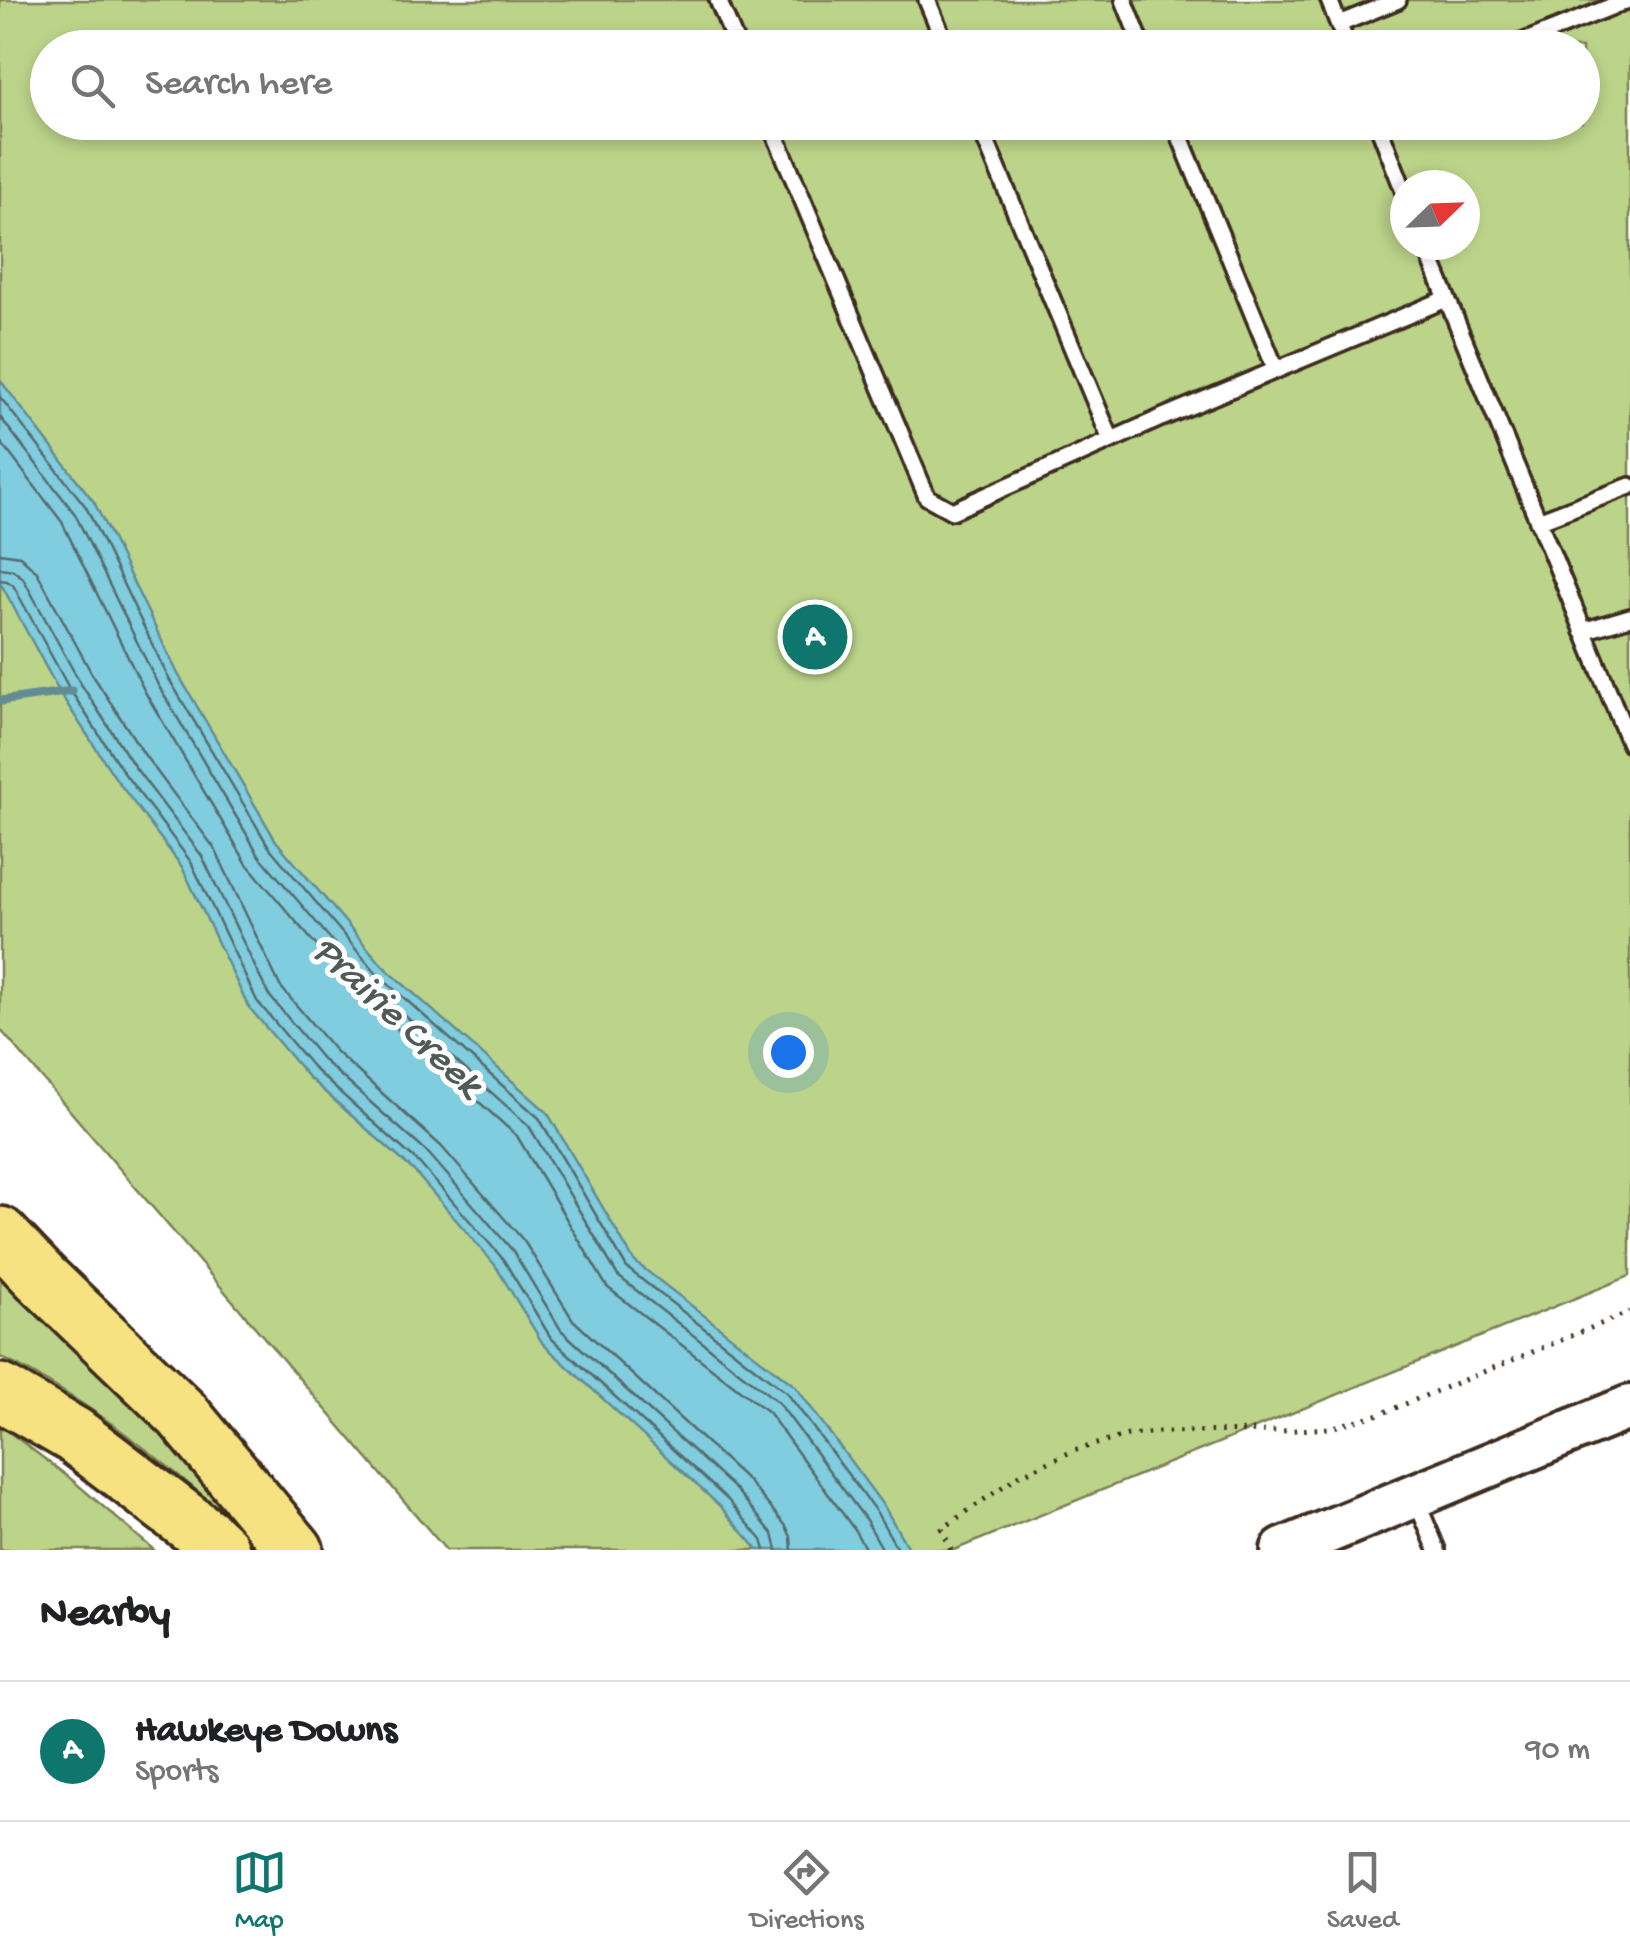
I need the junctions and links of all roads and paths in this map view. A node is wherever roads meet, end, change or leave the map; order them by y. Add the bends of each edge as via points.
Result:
1 (718, 0) edge
2 (927, 0) edge
3 (1124, 0) edge
4 (1329, 0) edge
5 (1398, 0) edge
6 (1628, 0) edge
7 (1339, 24) junction
8 (730, 30) edge
9 (940, 30) edge
10 (1136, 30) edge
11 (1341, 30) edge
12 (1553, 30) edge
13 (778, 140) edge
14 (985, 140) edge
15 (1181, 140) edge
16 (1384, 140) edge
17 (1396, 170) edge
18 (1431, 260) edge
19 (1446, 299) junction
20 (1276, 370) junction
21 (1110, 440) junction
22 (1630, 486) edge
23 (1538, 522) junction
24 (1630, 617) edge
25 (1583, 631) junction
26 (1630, 744) edge
27 (0, 1235) edge
28 (1630, 1312) edge
29 (0, 1392) edge
30 (1630, 1407) edge
31 (1414, 1496) junction
32 (221, 1550) edge
33 (295, 1550) edge
34 (951, 1550) edge
35 (1283, 1550) edge
36 (1437, 1550) edge

1 - 8 lane
2 - 9 lane
3 - 10 lane
4 - 7 lane
5 - 7 lane
6 - 12 lane
7 - 11 lane
13 - 21 lane via 927,496 952,511
14 - 21 lane
15 - 20 lane
16 - 17 lane
18 - 19 lane
19 - 20 lane
19 - 23 lane
20 - 21 lane
22 - 23 lane
23 - 25 lane
24 - 25 lane
25 - 26 lane
27 - 33 highway via 182,1414
28 - 34 path via 1383,1413 1330,1428 1159,1432 1073,1451 1018,1476 942,1529
29 - 32 highway via 74,1435
30 - 31 main road
31 - 35 main road
31 - 36 lane

